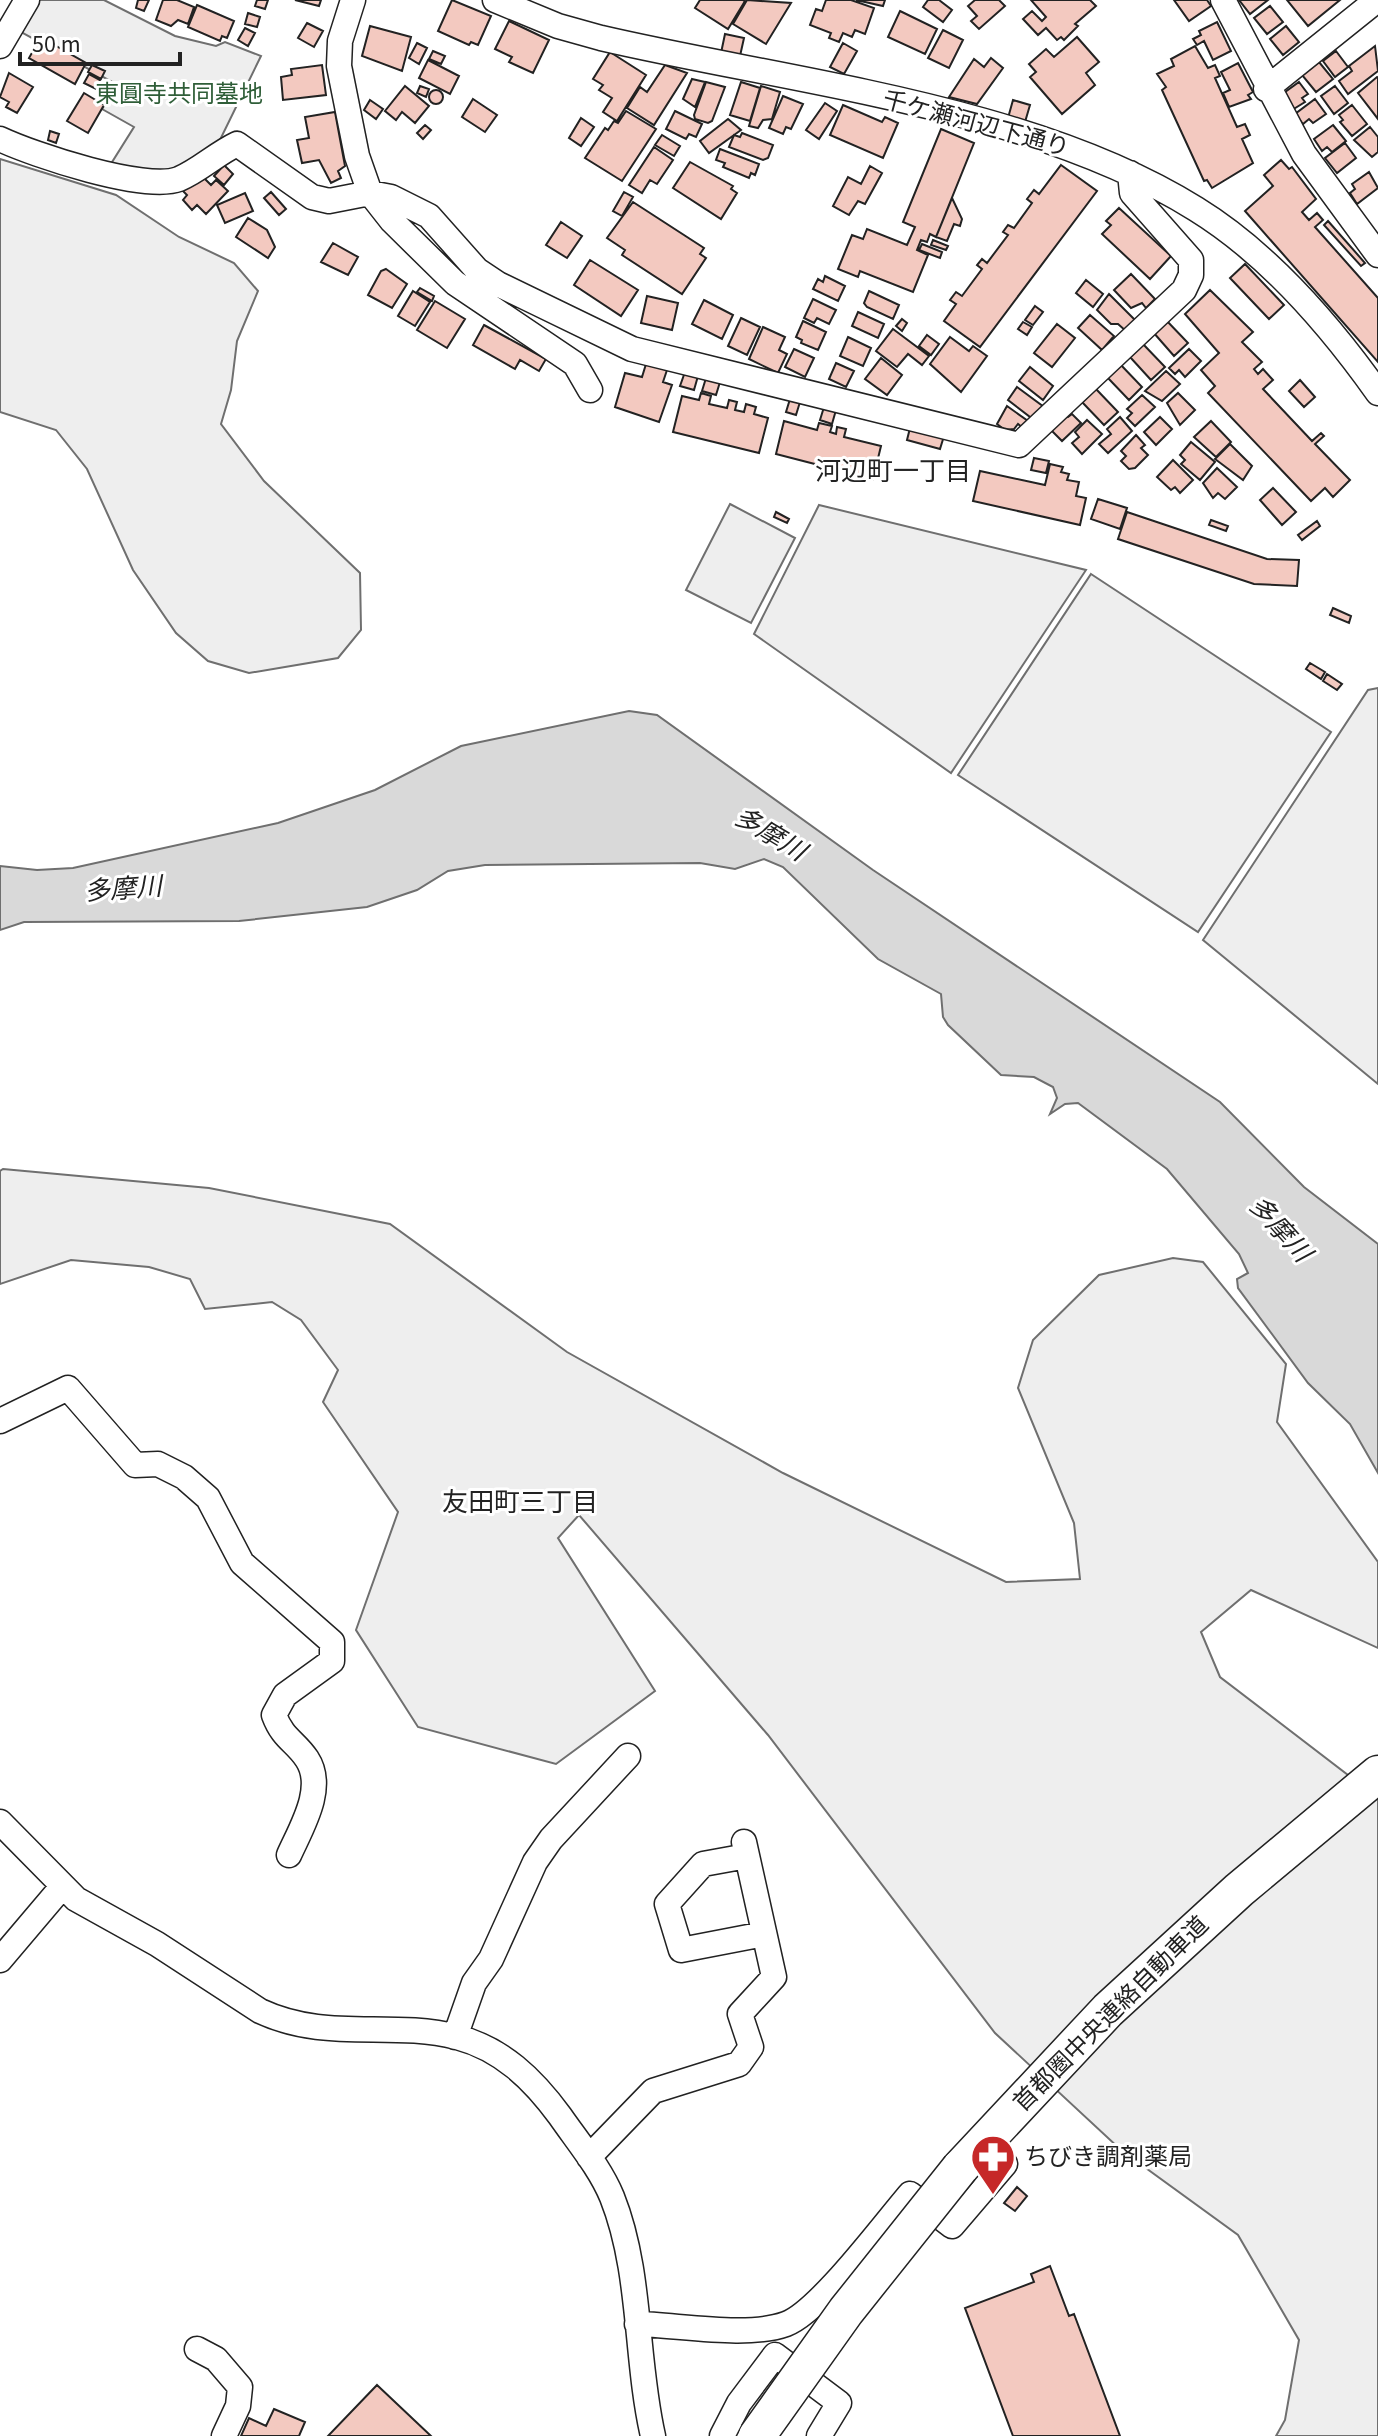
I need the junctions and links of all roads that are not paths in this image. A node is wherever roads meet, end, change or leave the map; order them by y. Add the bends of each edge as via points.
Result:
1 (27, 0) edge
2 (353, 0) edge
3 (495, 0) edge
4 (1223, 0) edge
5 (1377, 0) edge
6 (0, 46) edge
7 (1266, 89) junction
8 (0, 139) edge
9 (1130, 173) junction
10 (370, 193) junction
11 (1378, 255) edge
12 (590, 390) dead end
13 (1378, 393) edge
14 (0, 1421) edge
15 (628, 1756) dead end
16 (1378, 1774) edge
17 (1378, 1791) edge
18 (0, 1822) edge
19 (289, 1855) dead end
20 (61, 1888) junction
21 (764, 1934) junction
22 (0, 1960) edge
23 (455, 2037) junction
24 (589, 2157) junction
25 (1005, 2164) dead end
26 (637, 2324) junction
27 (197, 2349) dead end
28 (224, 2436) edge
29 (653, 2436) edge
30 (722, 2436) edge
31 (757, 2436) edge
32 (776, 2436) edge
33 (819, 2436) edge

1 - 6 street
2 - 10 street via 340,41 339,66
3 - 9 street, 千ケ瀬河辺下通り via 601,38 1031,136
4 - 7 street
5 - 7 street
7 - 11 street via 1304,154
8 - 10 street via 124,178 158,183 176,180 237,144 312,197 329,201
9 - 10 street via 1132,193 1191,260 1191,275 1184,290 1019,445 632,349 498,284 477,270 429,216
9 - 13 street, 千ケ瀬河辺下通り via 1198,210 1256,255 1354,358
10 - 12 street via 455,283 575,364
14 - 19 street via 68,1388 135,1465 158,1464 208,1498 242,1563 332,1642 332,1661 285,1695 274,1715 281,1735 313,1771 312,1802
15 - 23 street via 535,1862 491,1959 474,1983
16 - 31 highway, 首都圏中央連絡自動車道, bridge via 1239,1890 1052,2067 904,2235
17 - 32 highway, 首都圏中央連絡自動車道 via 1118,2019 1011,2130 914,2243
18 - 20 street
20 - 22 street
20 - 23 street via 278,2019 322,2030
21 - 21 street via 745,1849 703,1864 667,1904 681,1950
21 - 24 street via 774,1977 740,2014 751,2047 739,2064 653,2091
23 - 24 street via 499,2054 531,2079
24 - 26 street via 617,2212
25 - 26 street via 952,2226 910,2194 811,2307 786,2324 744,2329
26 - 29 street
27 - 28 street via 216,2359 240,2387
30 - 33 street via 775,2355 839,2403

